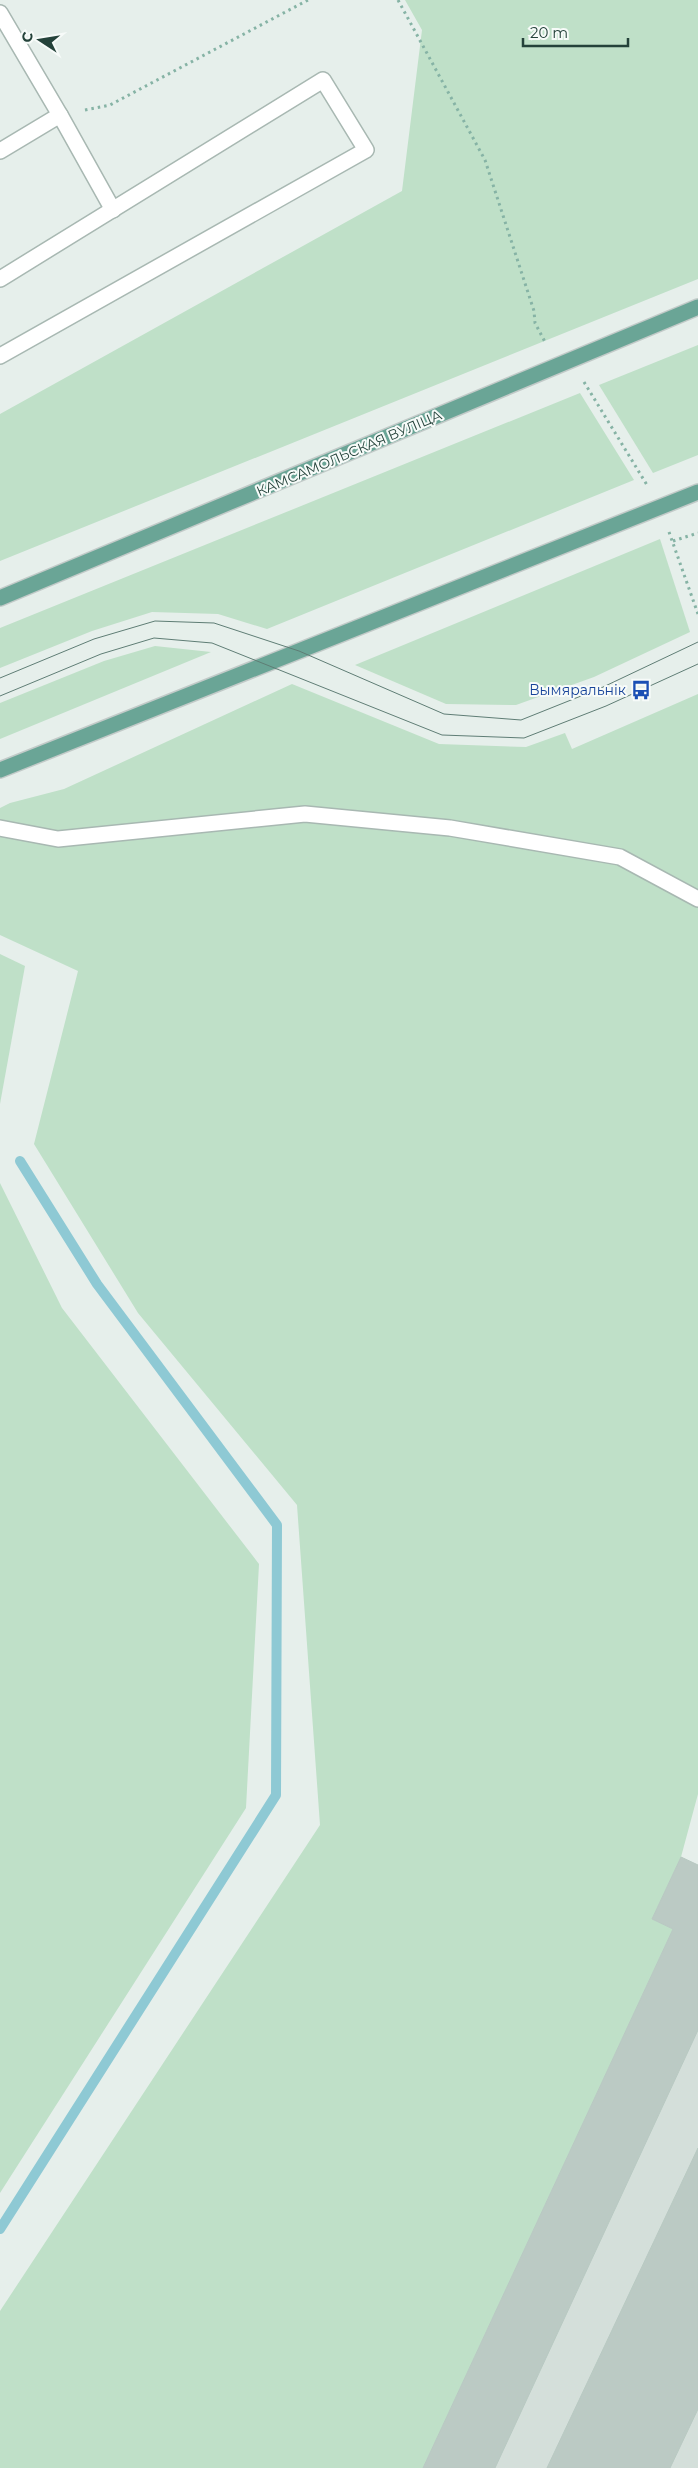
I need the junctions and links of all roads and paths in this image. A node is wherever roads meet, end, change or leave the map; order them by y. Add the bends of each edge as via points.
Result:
1 (308, 0) edge
2 (398, 0) edge
3 (0, 12) edge
4 (60, 116) junction
5 (0, 150) edge
6 (113, 210) junction
7 (0, 279) edge
8 (698, 307) edge
9 (0, 356) edge
10 (568, 362) junction
11 (698, 492) edge
12 (658, 508) junction
13 (698, 532) edge
14 (673, 541) junction
15 (0, 598) edge
16 (698, 614) edge
17 (0, 770) edge
18 (0, 828) edge
19 (698, 899) edge

1 - 4 path via 110,105
2 - 10 path via 485,160 542,339
3 - 4 lane
4 - 5 lane
4 - 6 lane
6 - 7 lane
6 - 9 lane via 324,80 366,150
8 - 10 main road, КАМСАМОЛЬСКАЯ ВУЛІЦА
10 - 12 path via 589,389 643,475
10 - 15 main road, КАМСАМОЛЬСКАЯ ВУЛІЦА
11 - 12 main road
12 - 14 path
12 - 17 main road
13 - 14 path
14 - 16 path
18 - 19 lane via 58,839 305,814 421,825 620,856

